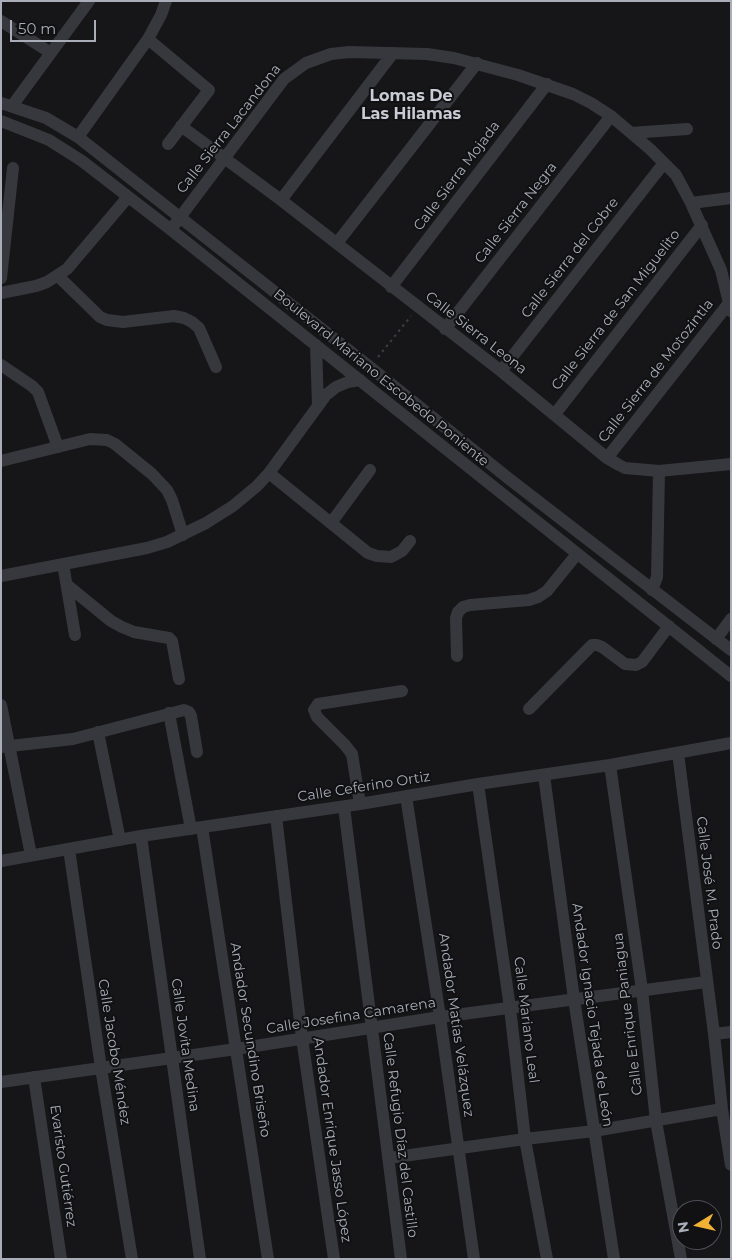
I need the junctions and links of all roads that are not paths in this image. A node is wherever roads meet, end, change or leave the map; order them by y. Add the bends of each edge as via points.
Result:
1 (89, 1) edge
2 (166, 1) edge
3 (1, 21) edge
4 (148, 39) junction
5 (51, 53) junction
6 (394, 53) junction
7 (477, 63) junction
8 (547, 84) junction
9 (6, 105) edge
10 (611, 116) junction
11 (1, 121) edge
12 (181, 126) junction
13 (687, 129) dead end
14 (631, 133) junction
15 (78, 137) junction
16 (168, 144) dead end
17 (224, 157) junction
18 (664, 163) junction
19 (13, 168) dead end
20 (128, 197) junction
21 (731, 198) edge
22 (281, 200) junction
23 (691, 203) junction
24 (179, 217) junction
25 (702, 225) junction
26 (170, 229) junction
27 (337, 243) junction
28 (726, 269) edge
29 (58, 276) junction
30 (1, 278) edge
31 (391, 287) junction
32 (1, 293) edge
33 (730, 307) edge
34 (445, 329) junction
35 (316, 345) junction
36 (1, 365) edge
37 (216, 367) dead end
38 (501, 371) junction
39 (360, 380) junction
40 (318, 405) junction
41 (555, 414) junction
42 (58, 446) junction
43 (607, 458) junction
44 (1, 460) edge
45 (731, 464) edge
46 (370, 470) dead end
47 (659, 471) junction
48 (269, 473) junction
49 (508, 478) junction
50 (498, 491) junction
51 (331, 523) junction
52 (183, 535) junction
53 (410, 541) dead end
54 (577, 554) junction
55 (63, 564) junction
56 (1, 576) edge
57 (67, 585) junction
58 (652, 590) junction
59 (731, 619) edge
60 (669, 626) junction
61 (75, 635) dead end
62 (716, 639) junction
63 (731, 650) edge
64 (457, 656) dead end
65 (731, 676) edge
66 (179, 679) dead end
67 (402, 691) dead end
68 (1, 705) edge
69 (529, 709) dead end
70 (169, 713) junction
71 (98, 732) junction
72 (731, 743) edge
73 (6, 747) edge
74 (197, 752) dead end
75 (678, 753) junction
76 (610, 765) junction
77 (544, 775) junction
78 (478, 784) junction
79 (406, 796) junction
80 (360, 804) junction
81 (344, 806) junction
82 (276, 816) junction
83 (196, 828) junction
84 (141, 836) junction
85 (120, 840) junction
86 (69, 849) junction
87 (31, 855) junction
88 (1, 861) edge
89 (706, 982) junction
90 (642, 990) junction
91 (574, 999) junction
92 (510, 1008) junction
93 (440, 1017) junction
94 (371, 1028) junction
95 (731, 1032) edge
96 (714, 1034) junction
97 (302, 1038) junction
98 (236, 1048) junction
99 (171, 1058) junction
100 (101, 1068) junction
101 (34, 1077) junction
102 (1, 1082) edge
103 (722, 1108) junction
104 (656, 1121) junction
105 (594, 1131) junction
106 (525, 1138) junction
107 (458, 1148) junction
108 (389, 1158) junction
109 (731, 1165) edge
110 (61, 1259) edge
111 (132, 1259) edge
112 (200, 1259) edge
113 (268, 1259) edge
114 (334, 1259) edge
115 (402, 1259) edge
116 (474, 1259) edge
117 (547, 1259) edge
118 (614, 1259) edge
119 (681, 1259) edge

1 - 5 street
2 - 4 street
3 - 5 street
4 - 12 street via 209,90
4 - 15 street
5 - 9 street
6 - 7 street, Calle Sierra Lacandona via 427,54
6 - 17 street, Calle Sierra Lacandona via 330,54 295,70 284,79
6 - 22 street
7 - 8 street, Calle Sierra Lacandona
7 - 27 street
8 - 10 street, Calle Sierra Lacandona via 591,103
8 - 31 street, Calle Sierra Mojada
9 - 15 street, Boulevard Mariano Escobedo Poniente via 46,118
10 - 14 street, Calle Sierra Lacandona
10 - 34 street, Calle Sierra Negra
11 - 20 street, Boulevard Mariano Escobedo Poniente via 49,140
12 - 16 street
12 - 17 street, Calle Sierra Leona
13 - 14 street
14 - 18 street, Calle Sierra Lacandona
15 - 24 street, Boulevard Mariano Escobedo Poniente
17 - 22 street, Calle Sierra Leona
17 - 24 street, Calle Sierra Lacandona
18 - 23 street, Calle Sierra Lacandona via 676,175
18 - 38 street, Calle Sierra del Cobre
19 - 30 street
20 - 26 street, Boulevard Mariano Escobedo Poniente
20 - 29 street via 75,261
21 - 23 street
22 - 27 street, Calle Sierra Leona
23 - 25 street, Calle Sierra Lacandona
24 - 26 street, Calle Sierra Lacandona
24 - 49 street, Boulevard Mariano Escobedo Poniente
25 - 28 street, Calle Sierra Lacandona
25 - 41 street, Calle Sierra de San Miguelito
26 - 35 street, Boulevard Mariano Escobedo Poniente
27 - 31 street, Calle Sierra Leona
28 - 33 street, Calle Sierra Lacandona
29 - 32 street via 36,286
29 - 37 street via 106,320 123,322 174,316 192,322 199,328
31 - 34 street, Calle Sierra Leona
33 - 43 street, Calle Sierra de Motozintla
34 - 38 street, Calle Sierra Leona
35 - 39 street, Boulevard Mariano Escobedo Poniente
35 - 40 street
36 - 42 street via 38,392
38 - 41 street, Calle Sierra Leona
39 - 40 street via 336,387
39 - 50 street, Boulevard Mariano Escobedo Poniente
40 - 48 street
41 - 43 street, Calle Sierra Leona
42 - 44 street
42 - 52 street via 90,438 115,444 167,490
43 - 47 street, Calle Sierra Leona via 625,468
45 - 47 street, Calle Sierra Leona
46 - 51 street
47 - 58 street via 658,577
48 - 51 street
48 - 52 street via 233,506
49 - 50 street
49 - 58 street, Boulevard Mariano Escobedo Poniente
50 - 54 street, Boulevard Mariano Escobedo Poniente
51 - 53 street via 368,553 384,558 397,555
52 - 55 street via 147,548
54 - 60 street, Boulevard Mariano Escobedo Poniente
54 - 64 street via 538,598 463,607 456,618
55 - 56 street
55 - 57 street
57 - 61 street
57 - 66 street via 111,622 134,632 169,638
58 - 62 street, Boulevard Mariano Escobedo Poniente
59 - 62 street
60 - 65 street, Boulevard Mariano Escobedo Poniente
60 - 69 street via 642,662 636,665 624,664 602,647 592,645
62 - 63 street, Boulevard Mariano Escobedo Poniente
67 - 80 street via 318,704 314,710 352,754
68 - 73 street
70 - 71 street
70 - 74 street via 189,712
70 - 83 street, Andador Secundino Briseño
71 - 73 street via 73,739
71 - 85 street
72 - 75 street, Calle Ceferino Ortiz
73 - 87 street
75 - 76 street, Calle Ceferino Ortiz
75 - 89 street, Calle José M. Prado
76 - 77 street, Calle Ceferino Ortiz
76 - 90 street, Calle Enrique Paniagua
77 - 78 street, Calle Ceferino Ortiz
77 - 91 street, Andador Ignacio Tejada de León
78 - 79 street, Calle Ceferino Ortiz
78 - 92 street, Calle Mariano Leal
79 - 80 street, Calle Ceferino Ortiz
79 - 93 street, Andador Matías Velázquez
80 - 81 street, Calle Ceferino Ortiz
81 - 82 street, Calle Ceferino Ortiz
81 - 94 street, Calle Refugio Díaz del Castillo
82 - 83 street, Calle Ceferino Ortiz
82 - 97 street, Andador Enrique Jasso López
83 - 84 street, Calle Ceferino Ortiz
83 - 98 street, Andador Secundino Briseño
84 - 85 street, Calle Ceferino Ortiz
84 - 99 street, Calle Jovita Medina
85 - 86 street, Calle Ceferino Ortiz
86 - 87 street, Calle Ceferino Ortiz
86 - 100 street, Calle Jacobo Méndez
87 - 88 street, Calle Ceferino Ortiz
89 - 90 street, Calle Josefina Camarena
89 - 96 street, Calle José M. Prado
90 - 91 street, Calle Josefina Camarena
90 - 104 street, Calle Enrique Paniagua
91 - 92 street, Calle Josefina Camarena
91 - 105 street, Andador Ignacio Tejada de León
92 - 93 street, Calle Josefina Camarena
92 - 106 street, Calle Mariano Leal
93 - 94 street, Calle Josefina Camarena
93 - 107 street, Andador Matías Velázquez
94 - 97 street, Calle Josefina Camarena
94 - 108 street, Calle Refugio Díaz del Castillo
95 - 96 street
96 - 103 street, Calle José M. Prado
97 - 98 street, Calle Josefina Camarena
97 - 114 street, Andador Enrique Jasso López
98 - 99 street, Calle Josefina Camarena
98 - 113 street, Andador Secundino Briseño
99 - 100 street, Calle Josefina Camarena
99 - 112 street, Calle Jovita Medina
100 - 101 street, Calle Josefina Camarena
100 - 111 street, Calle Jacobo Méndez
101 - 102 street, Calle Josefina Camarena
101 - 110 street, Evaristo Gutiérrez
103 - 104 street
103 - 109 street, Calle José M. Prado
104 - 105 street
104 - 119 street, Calle Enrique Paniagua
105 - 106 street
105 - 118 street, Andador Ignacio Tejada de León
106 - 107 street
106 - 117 street, Calle Mariano Leal
107 - 108 street
107 - 116 street, Andador Matías Velázquez
108 - 115 street, Calle Refugio Díaz del Castillo

